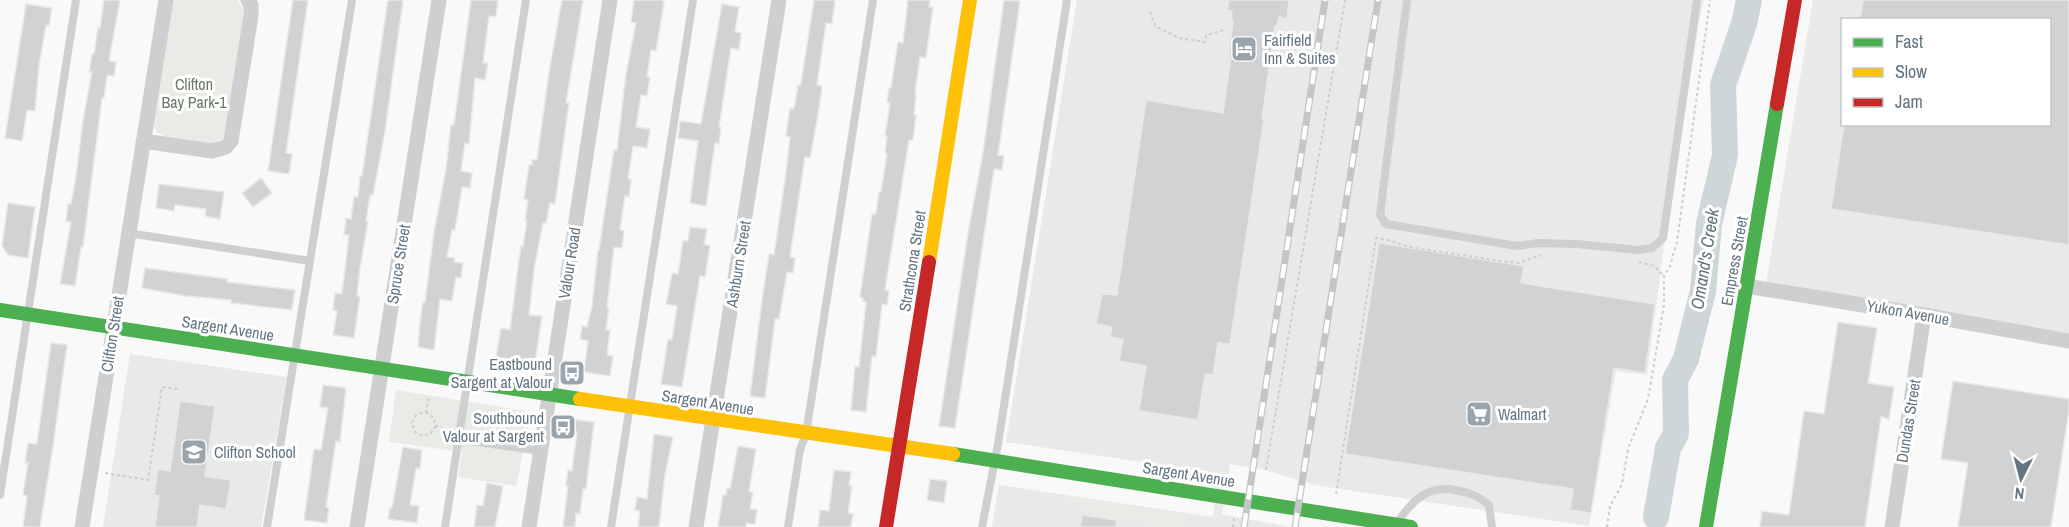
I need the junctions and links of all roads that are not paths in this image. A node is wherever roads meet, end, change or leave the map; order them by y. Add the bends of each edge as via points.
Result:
1 (76, 0) edge
2 (166, 0) edge
3 (248, 0) edge
4 (352, 0) edge
5 (439, 0) edge
6 (526, 0) edge
7 (610, 0) edge
8 (693, 0) edge
9 (779, 0) edge
10 (873, 0) edge
11 (970, 0) edge
12 (1066, 0) edge
13 (1407, 0) edge
14 (1697, 0) edge
15 (1792, 1) edge
16 (143, 141) junction
17 (128, 233) junction
18 (310, 261) junction
19 (1746, 286) junction
20 (0, 310) edge
21 (28, 314) junction
22 (1924, 315) junction
23 (114, 326) junction
24 (2069, 341) edge
25 (295, 355) junction
26 (382, 368) junction
27 (467, 381) junction
28 (549, 393) junction
29 (630, 407) junction
30 (713, 420) junction
31 (806, 434) junction
32 (459, 438) junction
33 (900, 446) junction
34 (540, 452) junction
35 (995, 460) junction
36 (0, 495) edge
37 (1356, 523) edge
38 (1396, 525) junction
39 (82, 527) edge
40 (267, 527) edge
41 (357, 527) edge
42 (445, 527) edge
43 (529, 527) edge
44 (611, 527) edge
45 (696, 527) edge
46 (788, 527) edge
47 (886, 527) edge
48 (982, 527) edge
49 (1411, 527) edge
50 (1492, 527) edge
51 (1706, 527) edge
52 (1892, 527) edge

1 - 21 lane
2 - 16 street, Clifton Street
3 - 16 street via 251,16 231,141 212,151
4 - 18 lane
5 - 26 street, Spruce Street
6 - 27 lane
7 - 28 street, Valour Road
8 - 29 lane
9 - 30 street, Ashburn Street
10 - 31 lane
11 - 33 main road, Strathcona Street
12 - 35 lane
13 - 14 lane via 1380,215 1386,224 1517,246 1577,244 1638,250 1652,248 1663,238
15 - 19 main road, Empress Street
16 - 17 street, Clifton Street
17 - 18 lane
17 - 23 street, Clifton Street
18 - 25 lane
19 - 22 street, Yukon Avenue
19 - 51 main road, Empress Street
20 - 21 main road, Sargent Avenue
21 - 23 main road, Sargent Avenue
21 - 36 lane
22 - 24 street, Yukon Avenue
22 - 52 street, Dundas Street
23 - 25 main road, Sargent Avenue
23 - 39 street, Clifton Street
25 - 26 main road, Sargent Avenue
25 - 40 lane
26 - 27 main road, Sargent Avenue
26 - 41 street, Spruce Street
27 - 28 main road, Sargent Avenue
27 - 32 lane
28 - 29 main road, Sargent Avenue
28 - 34 street, Valour Road
29 - 30 main road, Sargent Avenue
29 - 44 lane
30 - 31 main road, Sargent Avenue
30 - 45 street, Ashburn Street
31 - 33 main road, Sargent Avenue
31 - 46 lane
32 - 34 lane
32 - 42 lane
33 - 35 main road, Sargent Avenue
33 - 47 main road, Strathcona Street
34 - 43 street, Valour Road
35 - 37 main road, Sargent Avenue
35 - 48 lane
37 - 38 main road, Sargent Avenue
38 - 49 main road, Sargent Avenue
38 - 50 lane via 1425,492 1443,488 1476,494 1489,505

